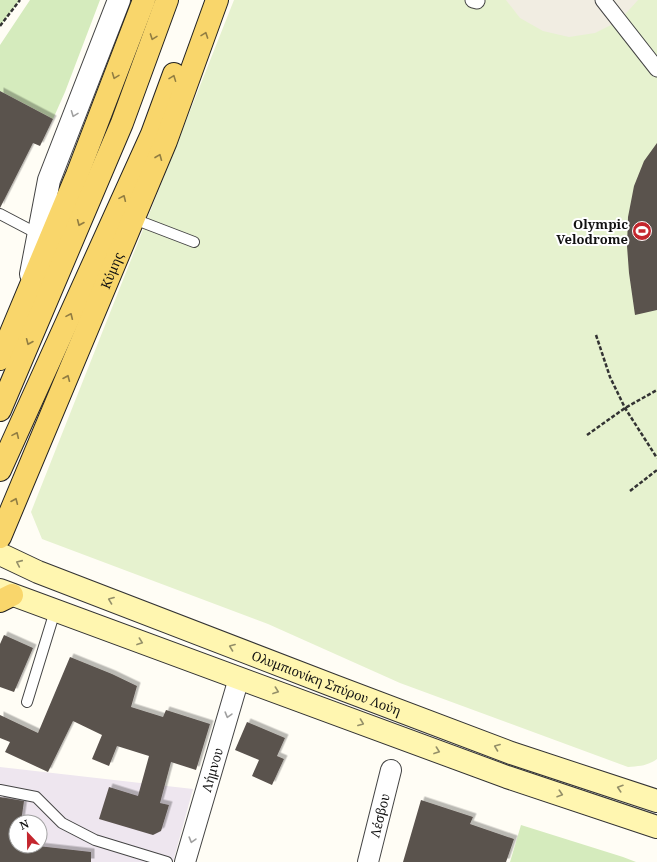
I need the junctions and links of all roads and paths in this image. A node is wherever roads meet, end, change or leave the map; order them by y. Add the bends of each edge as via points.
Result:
1 (20, 0) edge
2 (119, 0) edge
3 (144, 0) edge
4 (167, 0) edge
5 (202, 0) edge
6 (217, 0) edge
7 (603, 0) edge
8 (0, 26) edge
9 (657, 69) edge
10 (0, 214) edge
11 (134, 219) junction
12 (38, 234) junction
13 (194, 242) dead end
14 (29, 288) junction
15 (596, 335) dead end
16 (0, 359) edge
17 (657, 390) edge
18 (626, 407) junction
19 (0, 410) edge
20 (587, 435) dead end
21 (657, 458) edge
22 (0, 470) edge
23 (657, 470) edge
24 (630, 491) dead end
25 (0, 538) edge
26 (0, 554) edge
27 (4, 595) edge
28 (55, 611) junction
29 (239, 678) junction
30 (27, 702) dead end
31 (391, 770) dead end
32 (0, 790) edge
33 (657, 801) edge
34 (657, 827) edge
35 (167, 862) edge
36 (185, 862) edge
37 (368, 862) edge

1 - 8 path
2 -> 12 street via 48,180
3 -> 14 main road via 77,175
4 -> 19 main road via 122,123
22 -> 5 main road, Κύμης via 152,134
11 -> 6 main road, Κύμης via 166,141
7 - 9 street
10 - 12 lane
11 - 13 lane
25 -> 11 main road, Κύμης
12 - 14 street
14 - 16 main road
15 - 18 path via 610,378
17 - 18 path
18 - 20 path
18 - 21 path
23 - 24 path
33 -> 26 main road, Ολυμπιονίκη Σπύρου Λούη via 511,752 334,686 38,572
27 - 28 main road, Ολυμπιονίκη Σπύρου Λούη
28 -> 29 main road, Ολυμπιονίκη Σπύρου Λούη
28 - 30 lane
29 -> 34 main road, Ολυμπιονίκη Σπύρου Λούη via 507,776
29 -> 36 street, Λήμνου
31 - 37 street, Λέσβου
32 - 35 lane via 36,797 62,823 95,840

